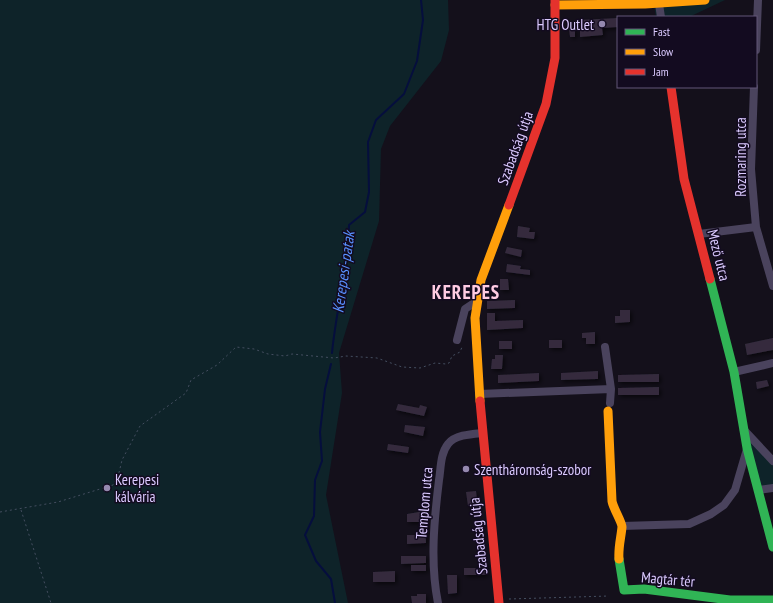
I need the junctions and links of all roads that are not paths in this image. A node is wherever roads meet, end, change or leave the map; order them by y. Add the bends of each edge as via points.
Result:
1 (706, 0) edge
2 (758, 0) edge
3 (555, 3) edge
4 (659, 4) junction
5 (661, 16) edge
6 (757, 25) edge
7 (671, 88) edge
8 (754, 88) edge
9 (756, 227) junction
10 (699, 234) junction
11 (773, 286) edge
12 (477, 301) junction
13 (458, 340) road end
14 (604, 347) dead end
15 (773, 363) edge
16 (734, 372) junction
17 (611, 389) junction
18 (479, 394) junction
19 (609, 407) joint
20 (744, 430) junction
21 (482, 433) junction
22 (748, 448) junction
23 (773, 460) edge
24 (773, 488) edge
25 (758, 490) junction
26 (622, 526) junction
27 (773, 547) edge
28 (773, 600) edge
29 (499, 601) edge
30 (438, 603) edge

1 - 4 street
2 - 6 street
3 - 4 street
3 - 12 street, Szabadság útja via 555,58 546,104 481,280
4 - 5 street
7 - 10 street, Mező utca via 684,179
8 - 9 street, Rozmaring utca via 751,169
9 - 10 street
9 - 11 street, Rozmaring utca
10 - 16 street, Mező utca
12 - 13 street via 465,309
12 - 18 street, Szabadság útja via 475,341
14 - 17 street
15 - 16 street
16 - 20 street, Mező utca
17 - 18 street
17 - 19 street
18 - 21 street, Szabadság útja
19 - 26 street via 612,501
20 - 22 street, Mező utca
20 - 23 street
21 - 29 street, Szabadság útja
21 - 30 street, Templom utca via 453,440 448,444 442,457 435,511 433,564
22 - 25 street, Mező utca
22 - 26 street via 735,490 724,505 711,514 689,524
24 - 25 street
25 - 27 street, Mező utca
26 - 28 street, Magtár tér via 619,535 619,557 624,590 644,589 730,600

